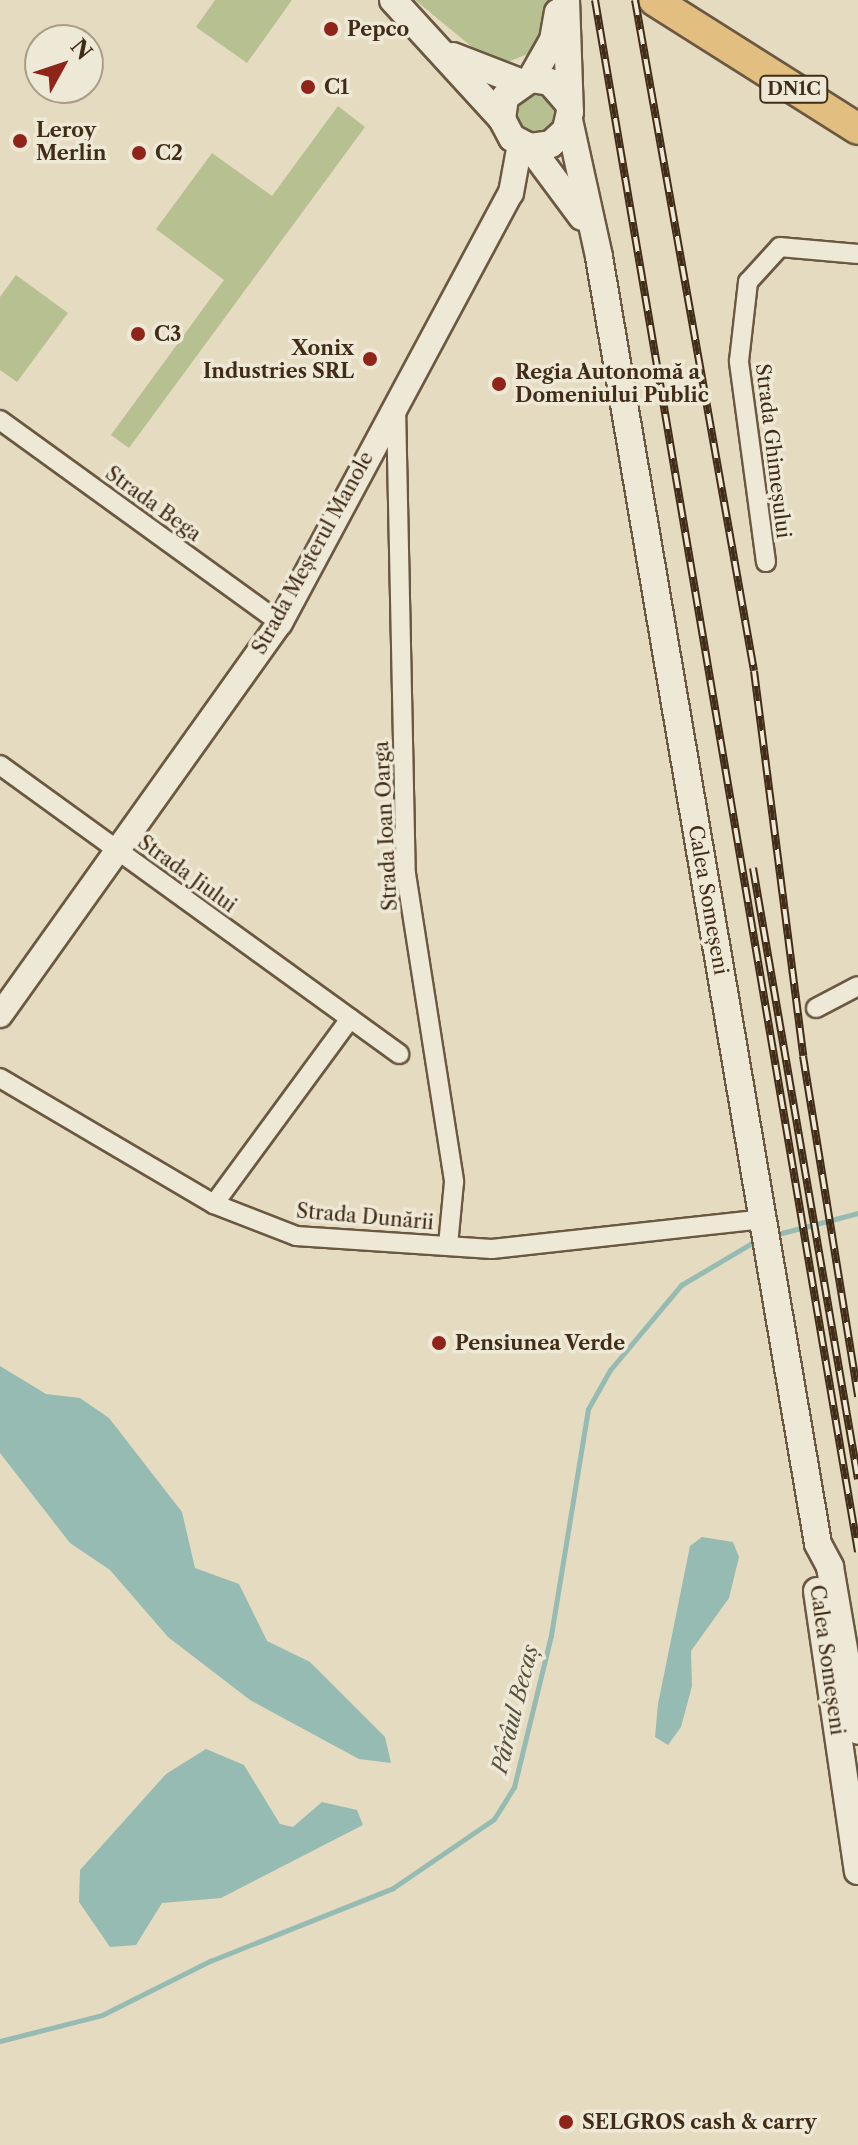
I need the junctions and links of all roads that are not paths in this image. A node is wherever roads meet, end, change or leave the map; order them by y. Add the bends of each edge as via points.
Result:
1 (393, 0) edge
2 (559, 0) edge
3 (566, 0) edge
4 (654, 0) edge
5 (444, 52) junction
6 (526, 80) junction
7 (569, 112) junction
8 (502, 119) junction
9 (858, 129) edge
10 (525, 145) junction
11 (858, 254) edge
12 (599, 257) junction
13 (395, 400) junction
14 (0, 420) edge
15 (766, 562) dead end
16 (280, 623) junction
17 (0, 765) edge
18 (121, 853) junction
19 (858, 986) edge
20 (816, 1008) dead end
21 (0, 1015) edge
22 (350, 1019) junction
23 (399, 1054) dead end
24 (0, 1078) edge
25 (214, 1204) junction
26 (765, 1221) junction
27 (448, 1246) junction
28 (818, 1544) junction
29 (858, 1731) edge
30 (858, 1871) edge

1 - 5 main road
2 - 6 main road via 555,35
3 - 7 main road, Calea Someșeni
4 - 9 main road, DN1C
5 - 6 main road
5 - 8 main road
6 - 7 main road via 559,87
6 - 8 main road via 505,97
7 - 10 main road via 559,138
7 - 12 main road, Calea Someșeni
8 - 10 main road
10 - 12 main road, Calea Someșeni via 568,191
10 - 13 street, Strada Meșterul Manole via 511,193
11 - 15 street, Strada Ghimeșului via 780,247 748,282 739,361
12 - 26 main road, Calea Someșeni
13 - 16 street, Strada Meșterul Manole
13 - 27 street, Strada Ioan Oarga via 406,874 454,1182
14 - 16 street, Strada Bega
16 - 18 street, Strada Meșterul Manole
17 - 18 street, Strada Jiului
18 - 21 street, Strada Meșterul Manole
18 - 22 street, Strada Jiului
19 - 20 street
22 - 23 street, Strada Jiului
22 - 25 street
24 - 25 street, Strada Dunării
25 - 27 street, Strada Dunării via 296,1236
26 - 27 street, Strada Dunării via 492,1249
26 - 28 main road, Calea Someșeni
28 - 29 main road, Calea Someșeni via 830,1567
28 - 30 main road, Calea Someșeni via 821,1622

